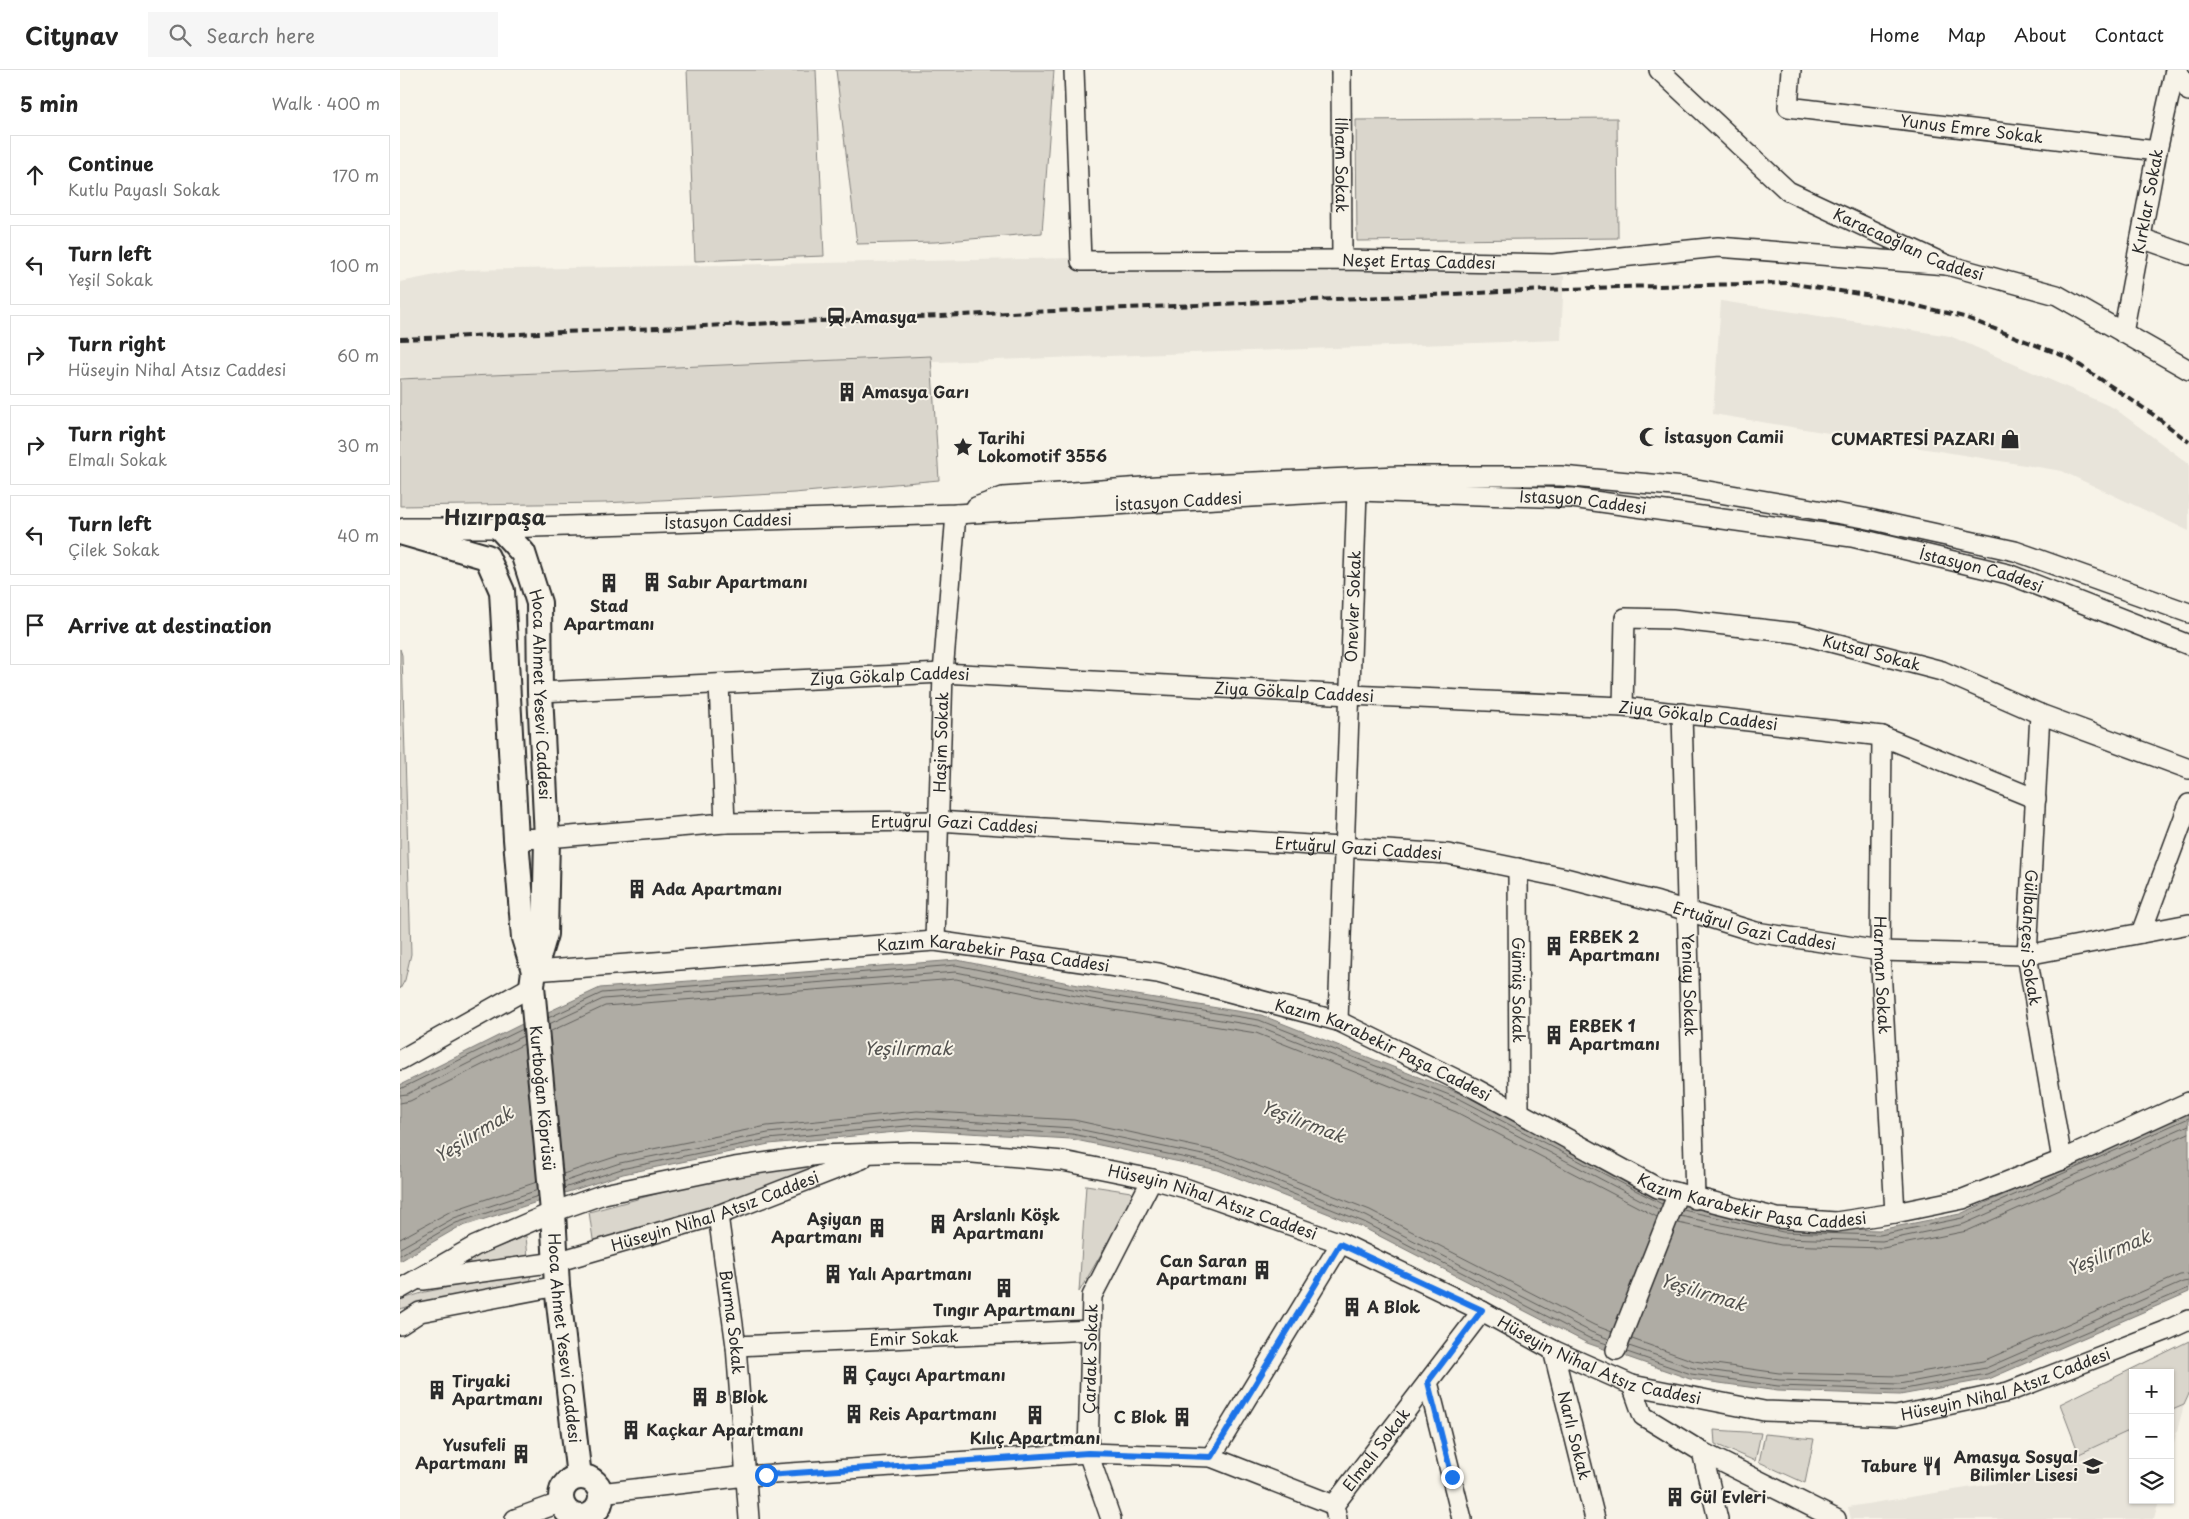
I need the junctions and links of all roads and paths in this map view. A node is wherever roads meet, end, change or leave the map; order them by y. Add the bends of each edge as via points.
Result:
1 (1074, 70) edge
2 (1341, 70) edge
3 (1659, 70) edge
4 (1791, 70) edge
5 (2176, 70) edge
6 (2189, 91) edge
7 (2156, 151) junction
8 (2141, 238) junction
9 (2189, 256) edge
10 (1342, 260) junction
11 (1947, 265) junction
12 (2123, 333) junction
13 (2189, 370) edge
14 (1357, 491) junction
15 (956, 514) junction
16 (500, 528) junction
17 (400, 530) edge
18 (2189, 613) edge
19 (2189, 645) edge
20 (943, 673) junction
21 (719, 684) junction
22 (540, 692) junction
23 (1350, 695) junction
24 (1623, 707) junction
25 (1682, 713) junction
26 (2040, 714) junction
27 (1882, 736) junction
28 (2189, 769) edge
29 (2036, 799) junction
30 (2189, 804) edge
31 (938, 821) junction
32 (725, 823) junction
33 (547, 838) junction
34 (516, 839) junction
35 (1344, 846) junction
36 (1518, 868) junction
37 (1687, 912) junction
38 (2189, 924) edge
39 (2141, 933) junction
40 (935, 941) junction
41 (1880, 951) junction
42 (2027, 954) junction
43 (533, 984) junction
44 (1338, 1021) junction
45 (400, 1060) edge
46 (2189, 1102) edge
47 (1519, 1112) junction
48 (873, 1154) junction
49 (2062, 1160) junction
50 (1152, 1179) junction
51 (1687, 1196) junction
52 (552, 1206) junction
53 (1895, 1213) junction
54 (718, 1215) junction
55 (1340, 1244) junction
56 (556, 1262) junction
57 (406, 1285) edge
58 (557, 1286) junction
59 (1482, 1310) junction
60 (2189, 1320) edge
61 (400, 1325) edge
62 (1091, 1330) junction
63 (736, 1346) junction
64 (1553, 1350) junction
65 (1616, 1350) dead end
66 (1428, 1382) junction
67 (1632, 1386) junction
68 (1702, 1452) junction
69 (1088, 1453) junction
70 (1211, 1457) junction
71 (746, 1476) junction
72 (579, 1477) junction
73 (600, 1493) junction
74 (562, 1502) junction
75 (1336, 1512) edge
76 (584, 1518) edge
77 (515, 1519) edge
78 (750, 1519) edge
79 (1111, 1519) edge
80 (1462, 1519) edge
81 (1595, 1519) edge
82 (1718, 1519) edge
83 (1836, 1519) edge

1 - 10 street, Neşet Ertaş Caddesi via 1081,261
2 - 10 street, İlham Sokak
3 - 11 street, Karacaoğlan Caddesi via 1788,191
4 - 7 street, Yunus Emre Sokak via 1788,107
5 - 6 street
5 - 7 street, Kırklar Sokak
7 - 8 street, Kırklar Sokak
8 - 9 street
8 - 12 street, Kırklar Sokak
10 - 11 street, Neşet Ertaş Caddesi via 1553,264 1718,247
11 - 12 street, Karacaoğlan Caddesi via 2057,294
12 - 13 street, Karacaoğlan Caddesi
14 - 15 street, İstasyon Caddesi
14 - 19 street, İstasyon Caddesi via 1572,498 1852,537 2008,574
14 - 23 street, Onevler Sokak
15 - 16 street, İstasyon Caddesi
15 - 18 street, İstasyon Caddesi via 1004,497 1157,486 1399,476 1560,476 1685,487 1864,518 2016,551
15 - 20 street, Haşim Sokak
16 - 17 street, Hoca Ahmet Yesevi Caddesi
16 - 22 main road, Hoca Ahmet Yesevi Caddesi via 523,553 539,603
17 - 34 main road, Hoca Ahmet Yesevi Caddesi via 487,557 502,591
20 - 21 street, Ziya Gökalp Caddesi
20 - 23 street, Ziya Gökalp Caddesi
20 - 31 street, Haşim Sokak
21 - 22 street, Ziya Gökalp Caddesi
21 - 32 street
22 - 33 main road, Hoca Ahmet Yesevi Caddesi
23 - 24 street, Ziya Gökalp Caddesi
23 - 35 street, Onevler Sokak
24 - 25 street, Ziya Gökalp Caddesi
24 - 26 street, Kutsal Sokak via 1625,618 1672,619 1796,633 1942,671
25 - 27 street, Ziya Gökalp Caddesi
25 - 37 street, Yeniay Sokak
26 - 28 street, Kutsal Sokak
26 - 29 street, Gülbahçesi Sokak
27 - 29 street, Ziya Gökalp Caddesi
27 - 41 street, Harman Sokak
29 - 42 street, Gülbahçesi Sokak
30 - 39 street
31 - 32 street, Ertuğrul Gazi Caddesi
31 - 35 street, Ertuğrul Gazi Caddesi
31 - 40 street, Haşim Sokak
32 - 33 street, Ertuğrul Gazi Caddesi
33 - 34 street, Ertuğrul Gazi Caddesi
33 - 43 main road, Hoca Ahmet Yesevi Caddesi via 545,934
34 - 43 main road, Hoca Ahmet Yesevi Caddesi via 524,938
35 - 36 street, Ertuğrul Gazi Caddesi via 1448,854
35 - 44 street, Onevler Sokak
36 - 37 street, Ertuğrul Gazi Caddesi
36 - 47 street, Gümüş Sokak
37 - 41 street, Ertuğrul Gazi Caddesi via 1756,932
37 - 51 street, Yeniay Sokak
38 - 39 street, Ertuğrul Gazi Caddesi
39 - 42 street, Ertuğrul Gazi Caddesi
40 - 43 street, Kazım Karabekir Paşa Caddesi
40 - 44 street, Kazım Karabekir Paşa Caddesi via 1158,972
41 - 42 street, Ertuğrul Gazi Caddesi
41 - 53 street, Harman Sokak
42 - 49 street, Gülbahçesi Sokak
43 - 45 street
43 - 52 main road, Kurtboğan Köprüsü
44 - 47 street, Kazım Karabekir Paşa Caddesi
46 - 49 street, Kazım Karabekir Paşa Caddesi
47 - 51 street, Kazım Karabekir Paşa Caddesi via 1658,1188
48 - 50 street, Hüseyin Nihal Atsız Caddesi via 989,1154 1063,1161
48 - 52 street, Hüseyin Nihal Atsız Caddesi via 818,1156 735,1167
48 - 54 street, Hüseyin Nihal Atsız Caddesi
49 - 53 street, Kazım Karabekir Paşa Caddesi via 1964,1199
50 - 55 street, Hüseyin Nihal Atsız Caddesi via 1186,1188
50 - 62 street, Çardak Sokak via 1092,1296
51 - 53 street, Kazım Karabekir Paşa Caddesi via 1777,1218 1836,1222
51 - 65 street
52 - 56 main road, Hoca Ahmet Yesevi Caddesi
52 - 57 street, Hüseyin Nihal Atsız Caddesi
54 - 56 street, Hüseyin Nihal Atsız Caddesi
54 - 63 street, Burma Sokak
55 - 59 street, Hüseyin Nihal Atsız Caddesi
55 - 70 street
56 - 57 street, Hüseyin Nihal Atsız Caddesi
56 - 58 main road, Hoca Ahmet Yesevi Caddesi
58 - 61 street via 420,1312
58 - 72 main road, Hoca Ahmet Yesevi Caddesi
59 - 64 street, Hüseyin Nihal Atsız Caddesi
59 - 66 street, Elmalı Sokak
60 - 67 street, Hüseyin Nihal Atsız Caddesi via 2008,1392 1896,1416 1764,1411
62 - 63 street, Emir Sokak
62 - 69 street, Çardak Sokak
63 - 71 street, Burma Sokak
64 - 67 street, Hüseyin Nihal Atsız Caddesi
64 - 81 street, Narlı Sokak
66 - 75 street, Elmalı Sokak
66 - 80 street
67 - 68 street via 1643,1416
68 - 82 street
68 - 83 street
69 - 70 street
69 - 71 street
69 - 79 street, Çardak Sokak
70 - 75 street
71 - 73 street
71 - 78 street, Burma Sokak
72 - 73 main road via 595,1482
72 - 74 main road via 562,1488
73 - 76 main road via 599,1505
74 - 76 main road via 572,1515
74 - 77 street

